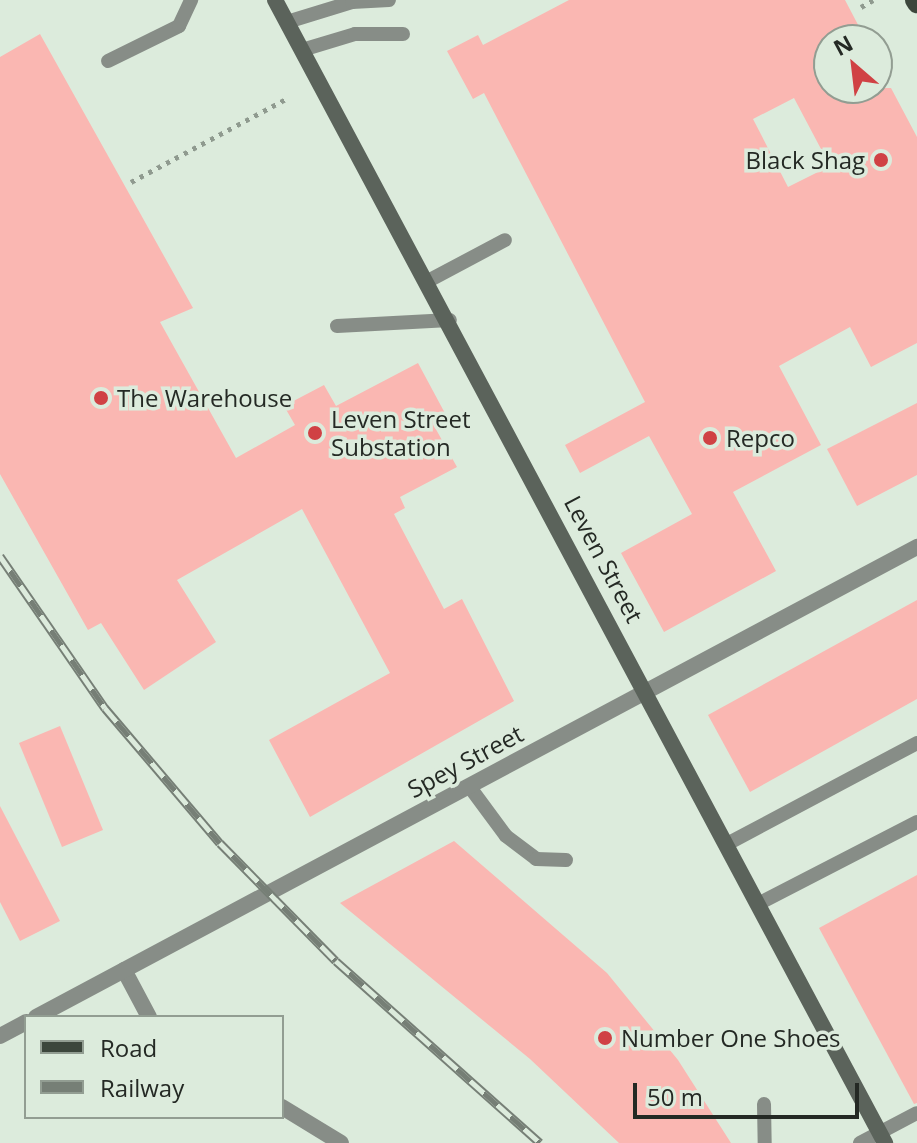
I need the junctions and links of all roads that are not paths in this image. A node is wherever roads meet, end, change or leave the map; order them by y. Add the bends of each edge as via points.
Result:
1 (191, 0) edge
2 (275, 0) edge
3 (389, 0) edge
4 (287, 22) junction
5 (403, 34) dead end
6 (302, 50) junction
7 (108, 61) dead end
8 (505, 240) dead end
9 (428, 281) junction
10 (450, 320) junction
11 (337, 326) dead end
12 (917, 547) edge
13 (647, 691) junction
14 (917, 743) edge
15 (469, 786) junction
16 (917, 822) edge
17 (727, 844) junction
18 (566, 860) dead end
19 (758, 904) junction
20 (124, 970) junction
21 (40, 1015) edge
22 (148, 1015) edge
23 (24, 1023) edge
24 (0, 1036) edge
25 (764, 1104) dead end
26 (284, 1108) edge
27 (917, 1113) edge
28 (882, 1138) edge
29 (341, 1143) edge
30 (765, 1143) edge
31 (860, 1143) edge

1 - 7 lane via 179,26
2 - 4 street, Leven Street
3 - 4 lane via 352,2
4 - 6 street, Leven Street
5 - 6 lane via 355,34
6 - 9 street, Leven Street
8 - 9 lane
9 - 10 street, Leven Street
10 - 11 lane
10 - 13 street, Leven Street
12 - 13 street, Spey Street
13 - 15 street, Spey Street
13 - 17 street, Leven Street
14 - 17 lane
15 - 18 lane via 526,851
15 - 20 street, Spey Street
16 - 19 lane
17 - 19 street, Leven Street
19 - 28 street, Leven Street
20 - 21 street, Spey Street
20 - 22 street
23 - 24 street
25 - 30 lane
26 - 29 street
27 - 28 lane
28 - 31 lane

